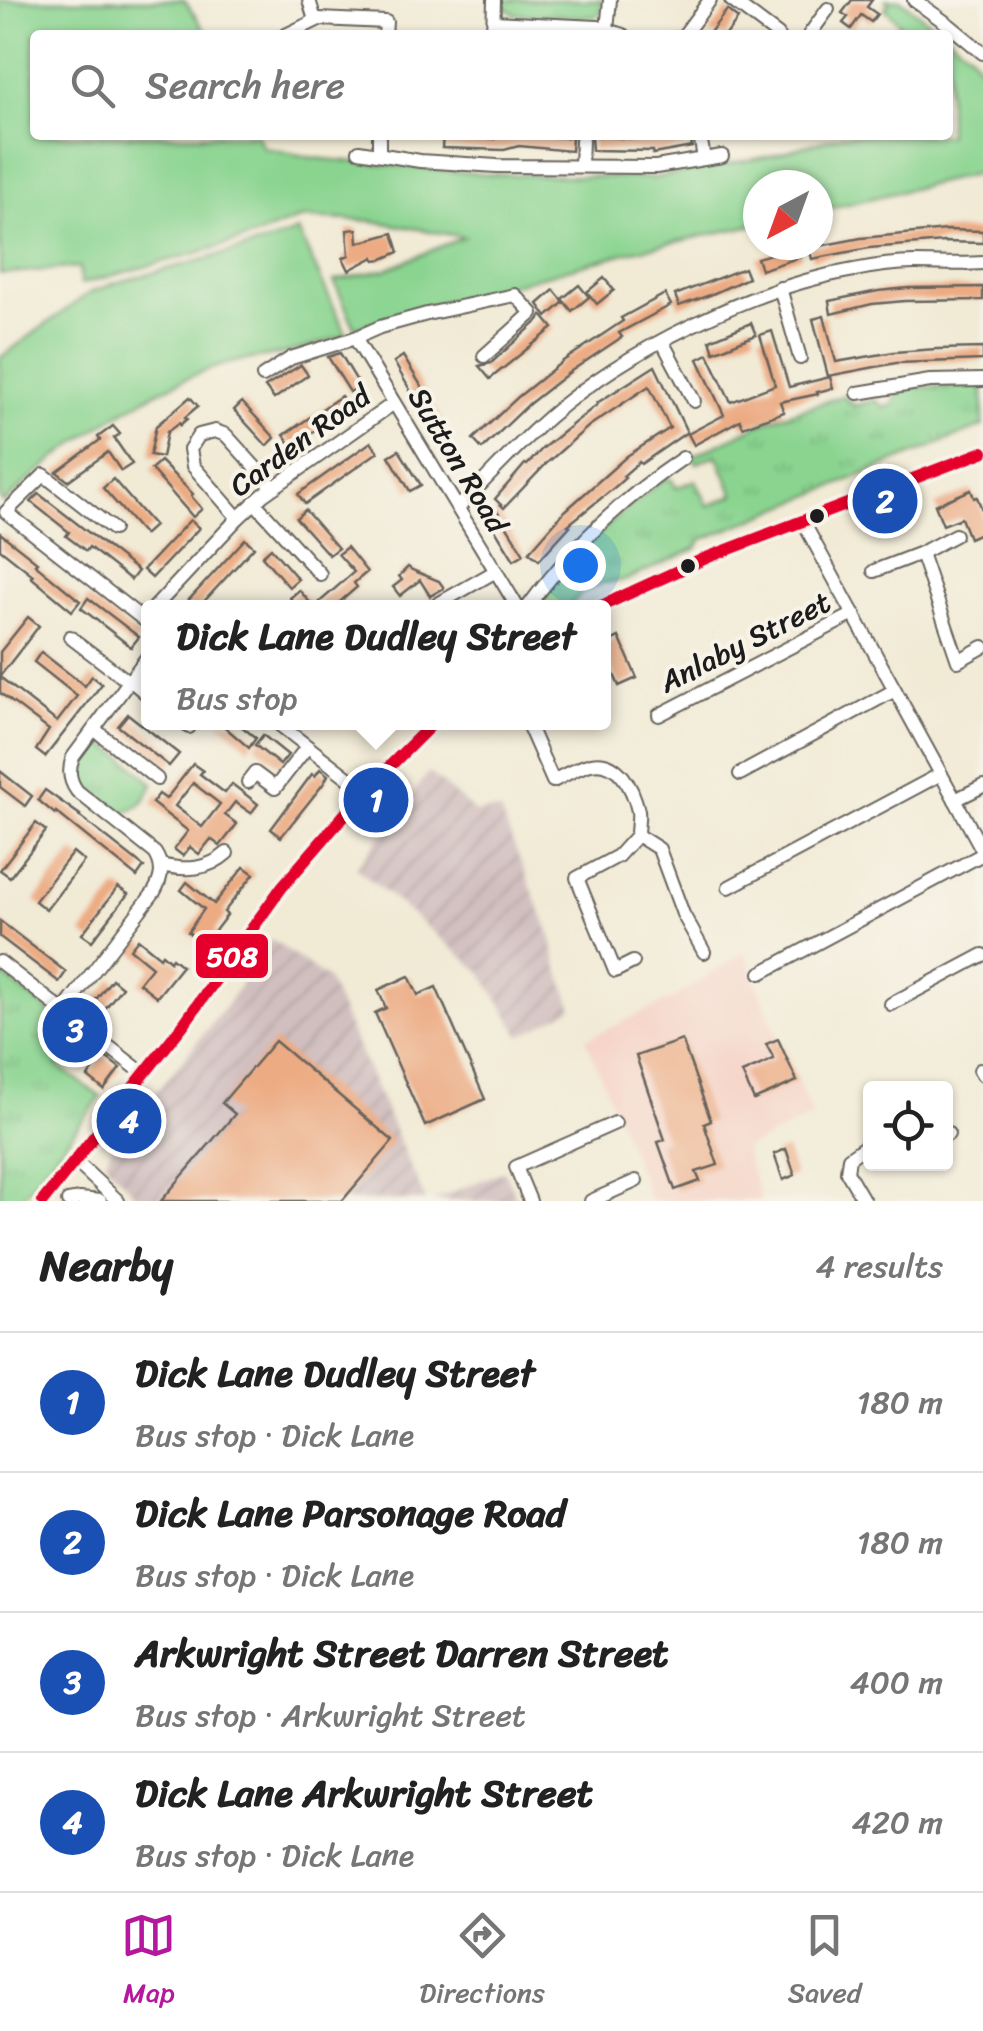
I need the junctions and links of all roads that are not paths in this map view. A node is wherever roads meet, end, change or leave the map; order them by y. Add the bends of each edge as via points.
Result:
1 (308, 0) edge
2 (494, 0) edge
3 (610, 0) edge
4 (710, 0) edge
5 (731, 0) edge
6 (914, 0) edge
7 (828, 9) dead end
8 (315, 20) junction
9 (493, 29) edge
10 (607, 29) joint
11 (296, 30) edge
12 (385, 30) edge
13 (688, 30) edge
14 (771, 30) edge
15 (813, 30) edge
16 (983, 53) edge
17 (379, 140) edge
18 (582, 140) dead end
19 (701, 140) edge
20 (359, 152) dead end
21 (379, 154) junction
22 (722, 156) dead end
23 (704, 159) junction
24 (582, 166) junction
25 (983, 263) edge
26 (780, 288) junction
27 (355, 338) junction
28 (662, 342) junction
29 (484, 356) dead end
30 (800, 358) dead end
31 (263, 376) dead end
32 (983, 380) edge
33 (858, 394) dead end
34 (694, 401) dead end
35 (394, 403) junction
36 (983, 452) edge
37 (684, 458) dead end
38 (273, 487) junction
39 (254, 502) junction
40 (458, 508) junction
41 (238, 518) junction
42 (802, 520) junction
43 (112, 530) dead end
44 (955, 535) dead end
45 (921, 553) junction
46 (496, 571) junction
47 (874, 571) dead end
48 (320, 574) dead end
49 (161, 600) edge
50 (445, 600) edge
51 (513, 600) edge
52 (534, 600) edge
53 (611, 601) edge
54 (141, 613) edge
55 (854, 614) junction
56 (70, 637) dead end
57 (983, 647) edge
58 (141, 665) edge
59 (129, 681) junction
60 (141, 690) edge
61 (895, 690) junction
62 (659, 714) dead end
63 (94, 728) junction
64 (286, 730) edge
65 (419, 730) edge
66 (531, 730) edge
67 (307, 747) junction
68 (740, 774) dead end
69 (941, 774) junction
70 (158, 778) dead end
71 (248, 782) dead end
72 (983, 786) edge
73 (365, 791) junction
74 (955, 800) junction
75 (636, 835) junction
76 (983, 852) edge
77 (227, 853) dead end
78 (161, 866) junction
79 (729, 887) dead end
80 (704, 952) dead end
81 (983, 956) edge
82 (0, 962) edge
83 (633, 962) dead end
84 (761, 973) dead end
85 (891, 1004) dead end
86 (63, 1011) junction
87 (144, 1074) junction
88 (615, 1123) dead end
89 (863, 1148) edge
90 (75, 1161) junction
91 (636, 1181) dead end
92 (43, 1201) edge
93 (68, 1201) edge
94 (100, 1201) edge
95 (118, 1201) edge
96 (530, 1201) edge
97 (591, 1201) edge
98 (864, 1201) edge

1 - 8 street
2 - 9 street
3 - 10 street
4 - 13 street
5 - 14 street
6 - 16 street
7 - 15 street
8 - 11 street
8 - 12 street via 386,22
9 - 10 street
17 - 21 street
18 - 24 street
19 - 23 street
20 - 21 street
21 - 24 street via 497,166
22 - 23 street
23 - 24 street via 656,167
25 - 26 street via 853,270
26 - 28 street
26 - 30 street
27 - 29 street via 410,318 515,295 532,313
27 - 31 street via 290,358
27 - 35 street, Sutton Road
28 - 34 street
28 - 40 street via 551,415
32 - 33 street
35 - 38 street, Carden Road
35 - 40 street, Sutton Road
36 - 42 street
37 - 52 street via 580,543
38 - 39 street, Carden Road
38 - 41 street via 226,434 199,435 190,449 193,466
39 - 41 street, Carden Road
39 - 48 street
40 - 46 street, Sutton Road
41 - 49 street, Carden Road
42 - 53 street
42 - 55 street
43 - 54 street via 44,475 6,512
44 - 45 street
45 - 47 street
45 - 57 street via 958,661
46 - 50 street
46 - 51 street, Sutton Road
55 - 61 street
55 - 62 street, Anlaby Street
56 - 59 street
58 - 59 street
59 - 60 street
59 - 63 street
61 - 68 street
61 - 69 street
63 - 70 street
63 - 78 street via 70,764 73,785 150,849
64 - 67 street
65 - 73 street
66 - 75 street via 553,780 593,763 621,772 638,812
67 - 71 street via 275,788 255,773
67 - 73 street
69 - 74 street
69 - 79 street
72 - 74 street
73 - 87 street via 282,886
74 - 76 street
75 - 80 street via 658,850
75 - 83 street via 618,856 577,878 615,971
76 - 84 street
77 - 78 street via 194,870
78 - 86 street via 154,892
81 - 85 street
82 - 86 street
86 - 87 street
87 - 90 street
88 - 96 street via 516,1167
89 - 98 street via 849,1158 848,1172
90 - 92 street
90 - 95 street
91 - 97 street
93 - 94 street

